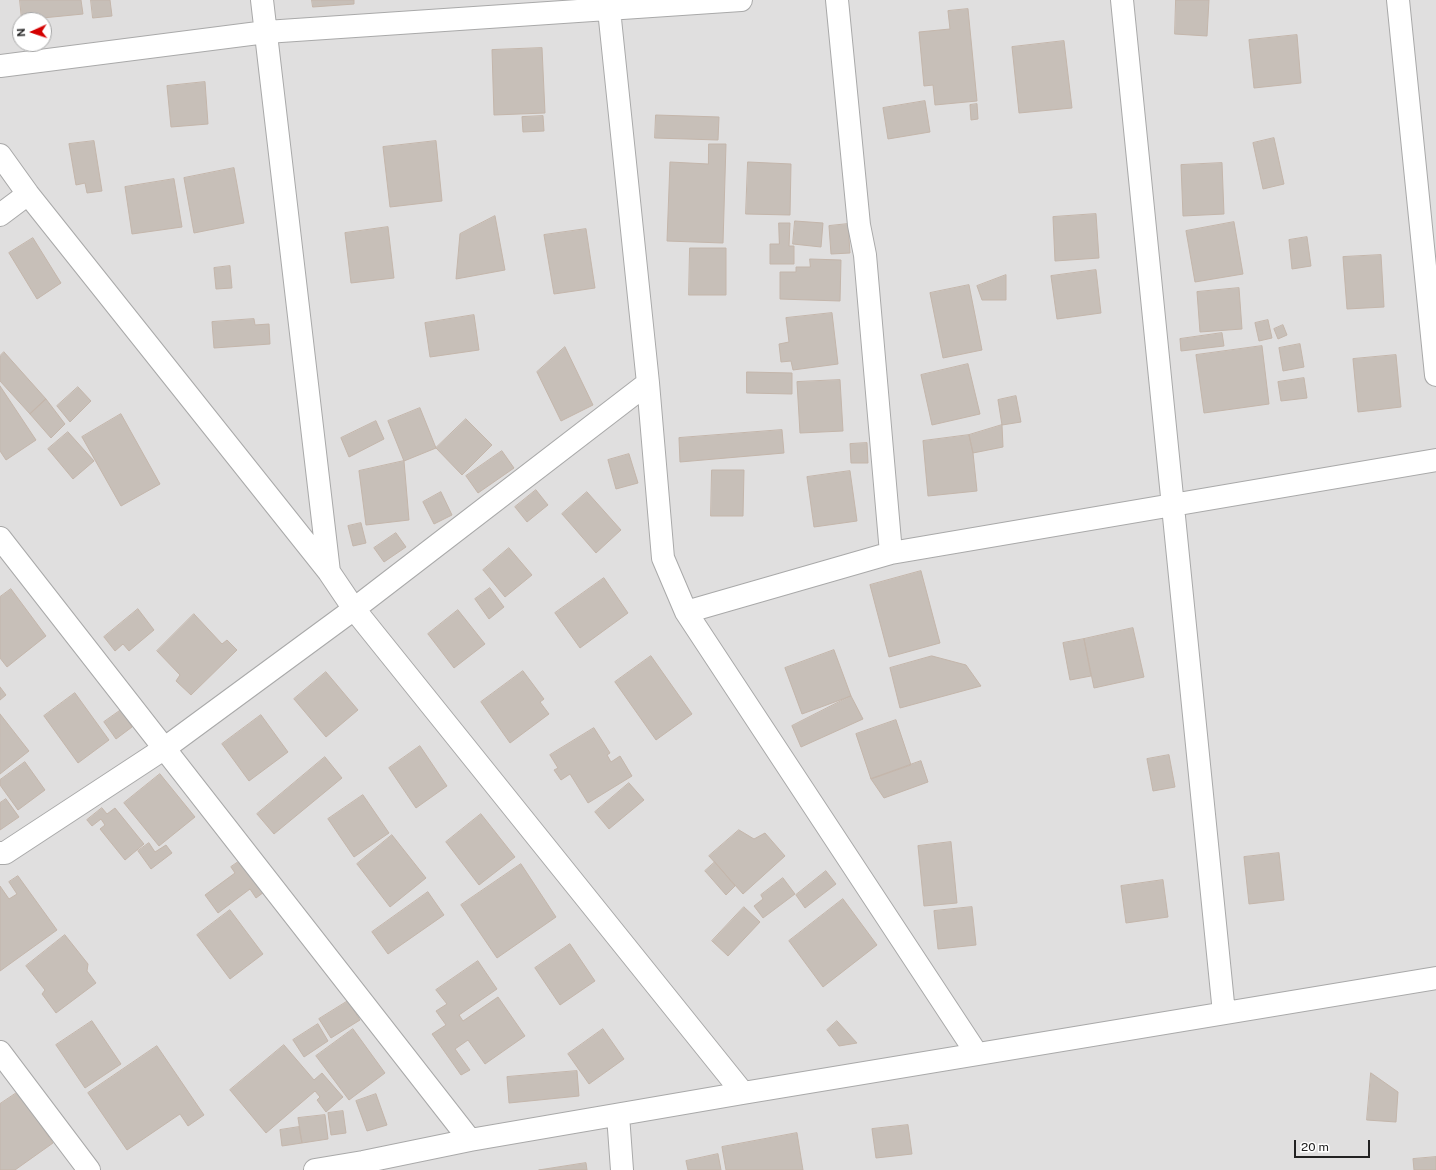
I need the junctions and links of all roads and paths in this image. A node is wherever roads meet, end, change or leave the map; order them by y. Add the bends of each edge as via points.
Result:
1 (262, 0) edge
2 (742, 0) edge
3 (837, 0) edge
4 (1122, 0) edge
5 (1398, 0) edge
6 (608, 5) edge
7 (266, 32) junction
8 (0, 66) edge
9 (0, 155) edge
10 (28, 194) junction
11 (0, 215) edge
12 (1436, 375) edge
13 (648, 383) junction
14 (1436, 460) edge
15 (1173, 506) junction
16 (0, 538) edge
17 (891, 553) junction
18 (329, 572) junction
19 (354, 609) junction
20 (686, 612) junction
21 (165, 748) junction
22 (0, 853) edge
23 (1436, 978) edge
24 (1224, 1013) junction
25 (0, 1052) edge
26 (977, 1054) junction
27 (743, 1093) junction
28 (618, 1115) junction
29 (470, 1140) junction
30 (364, 1166) edge
31 (89, 1170) edge
32 (315, 1170) edge
33 (622, 1170) edge

1 - 7 street
2 - 6 street
3 - 17 street via 859,225 865,255
4 - 15 street
5 - 12 street
6 - 7 street
6 - 13 street
7 - 8 street
7 - 18 street
9 - 10 street
10 - 11 street
10 - 18 street
13 - 19 street
13 - 20 street via 662,558
14 - 15 street
15 - 17 street
15 - 24 street
16 - 21 street
17 - 20 street
18 - 19 street
19 - 21 street
19 - 27 street
20 - 26 street
21 - 22 street via 5,854
21 - 29 street
23 - 24 street
24 - 26 street
25 - 31 street
26 - 27 street
27 - 28 street
28 - 29 street
28 - 33 street
29 - 30 street
30 - 32 street

